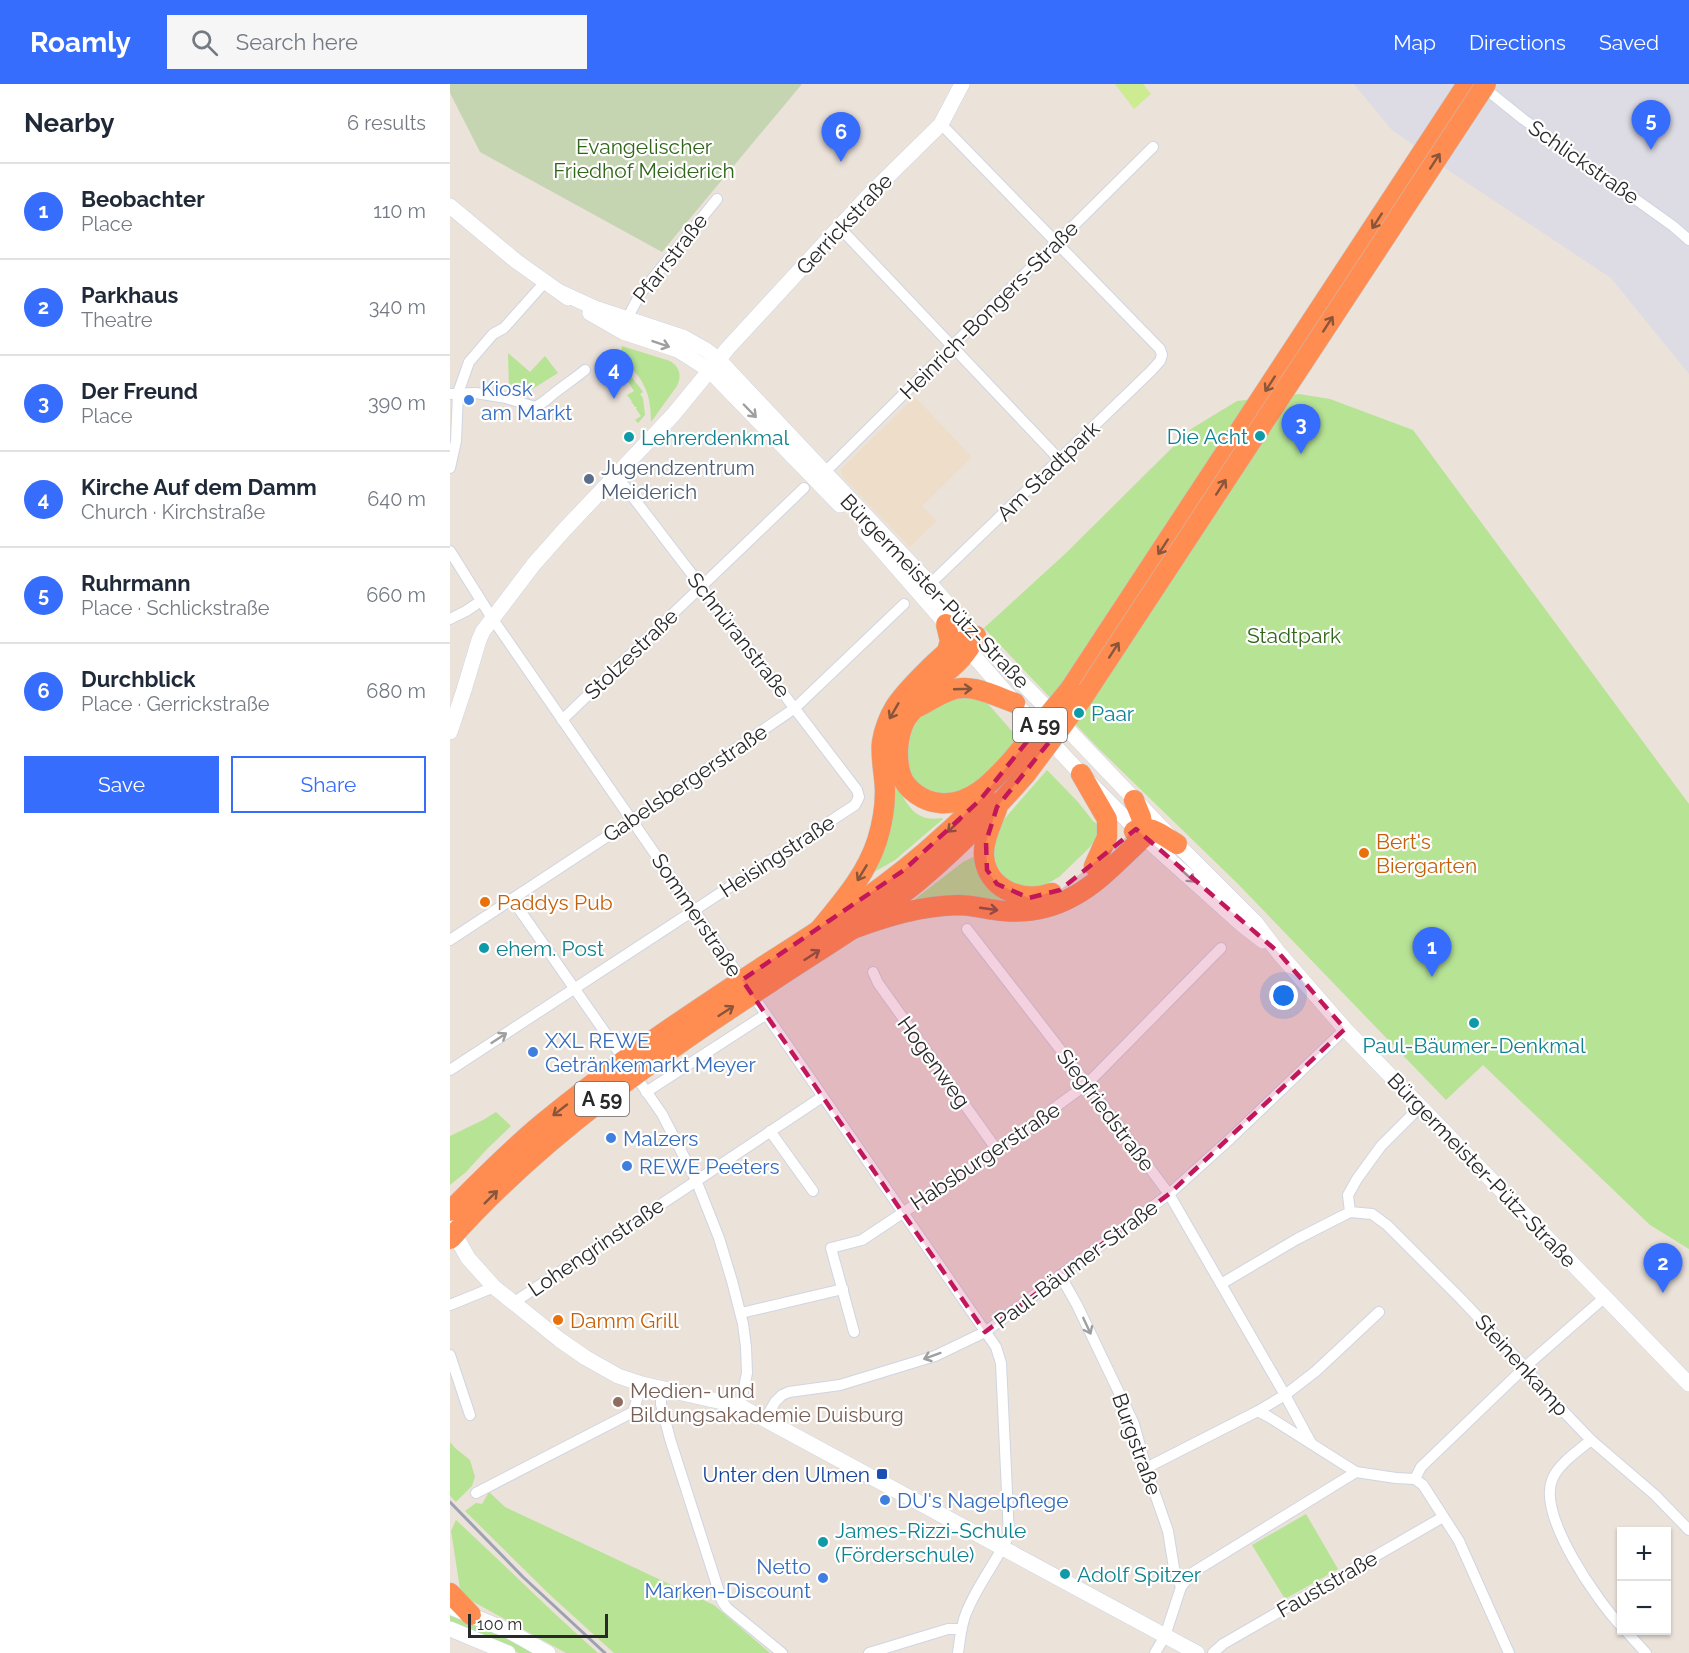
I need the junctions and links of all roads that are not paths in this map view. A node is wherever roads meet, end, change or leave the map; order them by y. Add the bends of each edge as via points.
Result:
1 (962, 84) edge
2 (1467, 84) edge
3 (1479, 84) edge
4 (1486, 84) edge
5 (941, 124) junction
6 (1153, 147) dead end
7 (717, 200) dead end
8 (450, 206) edge
9 (840, 228) junction
10 (1688, 237) edge
11 (1058, 242) junction
12 (545, 282) junction
13 (560, 292) junction
14 (627, 319) junction
15 (952, 347) junction
16 (713, 365) junction
17 (585, 370) dead end
18 (454, 394) edge
19 (1059, 459) junction
20 (450, 468) edge
21 (824, 473) junction
22 (616, 475) junction
23 (804, 488) dead end
24 (450, 551) edge
25 (930, 584) junction
26 (701, 587) junction
27 (481, 601) junction
28 (904, 604) dead end
29 (466, 611) junction
30 (492, 618) junction
31 (450, 619) edge
32 (946, 624) joint
33 (963, 645) junction
34 (456, 700) edge
35 (1015, 703) junction
36 (795, 708) junction
37 (913, 710) junction
38 (562, 720) junction
39 (451, 728) edge
40 (1018, 768) junction
41 (1081, 774) junction
42 (992, 782) junction
43 (859, 797) joint
44 (1134, 800) junction
45 (997, 807) junction
46 (632, 820) junction
47 (1141, 831) junction
48 (1177, 844) junction
49 (1094, 866) junction
50 (512, 899) junction
51 (694, 910) junction
52 (820, 929) junction
53 (852, 929) junction
54 (967, 929) dead end
55 (450, 940) edge
56 (1221, 948) dead end
57 (1278, 952) junction
58 (873, 972) dead end
59 (766, 975) junction
60 (574, 988) junction
61 (765, 1015) junction
62 (1345, 1029) junction
63 (450, 1070) edge
64 (1087, 1084) junction
65 (646, 1092) junction
66 (822, 1097) junction
67 (1420, 1107) junction
68 (770, 1131) junction
69 (997, 1150) junction
70 (696, 1180) junction
71 (813, 1191) dead end
72 (1169, 1194) junction
73 (450, 1211) edge
74 (1350, 1212) junction
75 (902, 1213) junction
76 (450, 1226) edge
77 (450, 1239) edge
78 (1060, 1275) junction
79 (1221, 1284) junction
80 (494, 1287) junction
81 (843, 1289) junction
82 (1605, 1297) junction
83 (513, 1303) junction
84 (450, 1305) edge
85 (1379, 1312) dead end
86 (741, 1314) junction
87 (854, 1332) dead end
88 (985, 1332) junction
89 (450, 1354) edge
90 (1525, 1367) junction
91 (642, 1384) junction
92 (1689, 1384) edge
93 (661, 1389) junction
94 (1285, 1395) junction
95 (740, 1406) junction
96 (1258, 1412) junction
97 (470, 1415) dead end
98 (765, 1420) junction
99 (1591, 1440) junction
100 (1313, 1446) junction
101 (1146, 1468) junction
102 (1356, 1472) junction
103 (1415, 1479) junction
104 (476, 1493) dead end
105 (1443, 1517) junction
106 (1689, 1530) edge
107 (1003, 1549) junction
108 (1181, 1587) junction
109 (450, 1593) edge
110 (450, 1607) edge
111 (471, 1615) junction
112 (1617, 1621) edge
113 (450, 1629) edge
114 (961, 1629) junction
115 (1630, 1635) edge
116 (1165, 1636) junction
117 (508, 1653) edge
118 (548, 1653) edge
119 (782, 1653) edge
120 (869, 1653) edge
121 (958, 1653) edge
122 (1155, 1653) edge
123 (1197, 1653) edge
124 (1214, 1653) edge
125 (1509, 1653) edge
126 (1646, 1653) edge

1 - 5 main road, Gerrickstraße
2 -> 40 highway, A 59, bridge
3 - 10 street, Schlickstraße
40 -> 4 highway, A 59, bridge via 1082,699
5 - 9 main road, Gerrickstraße
5 - 11 street
6 - 11 street, Heinrich-Bongers-Straße
7 - 14 street, Pfarrstraße via 640,294
8 - 12 main road
9 - 15 street
9 - 16 main road, Gerrickstraße
11 - 15 street, Heinrich-Bongers-Straße
11 - 19 street, Am Stadtpark via 1162,355 1151,371
12 - 13 main road
12 - 18 street via 469,362
13 - 14 main road
13 -> 16 main road via 624,332
14 - 16 main road via 699,346
15 - 19 street
15 - 21 street, Heinrich-Bongers-Straße
16 - 21 main road, Bürgermeister-Pütz-Straße
16 - 22 main road, Gerrickstraße via 673,415
16 -> 32 main road, Bürgermeister-Pütz-Straße
17 - 18 street via 535,407 476,393
18 - 20 street via 456,441
19 - 25 street, Am Stadtpark
21 - 25 main road, Bürgermeister-Pütz-Straße
22 - 26 street, Schnüranstraße
22 - 30 main road, Gerrickstraße via 547,549
23 - 26 street, Stolzestraße
24 - 27 street, Sommerstraße
25 - 33 main road, Bürgermeister-Pütz-Straße
26 - 36 street, Schnüranstraße
26 - 38 street, Stolzestraße
27 - 29 street
27 - 30 street, Sommerstraße
28 - 36 street, Gabelsbergerstraße
29 - 30 street
29 - 31 street
30 - 34 main road, Gerrickstraße via 479,640
30 - 38 street, Sommerstraße
32 - 33 highway via 950,641
33 - 35 main road, Bürgermeister-Pütz-Straße
33 - 37 highway
33 - 44 main road, Bürgermeister-Pütz-Straße
33 -> 52 highway via 896,706 882,742 885,791 877,840 861,875
34 - 39 main road, Gerrickstraße
37 -> 35 highway via 959,688 980,690
35 - 41 main road, Bürgermeister-Pütz-Straße
36 - 43 street, Schnüranstraße
36 - 46 street, Gabelsbergerstraße
37 - 42 highway via 900,737 898,763 903,779 918,795 949,804 963,801
38 - 46 street, Sommerstraße
40 - 42 highway, A 59
40 - 45 highway, A 59
41 - 47 main road, Bürgermeister-Pütz-Straße
41 - 49 highway via 1107,819 1107,837
42 -> 52 highway, A 59 via 980,800 911,864
43 - 51 street, Heisingstraße via 855,805
44 - 47 highway via 1141,817
44 - 48 main road, Bürgermeister-Pütz-Straße
45 - 49 highway via 984,855 987,870 1008,892 1029,898 1044,896 1070,885
45 - 53 highway, A 59 via 915,884
46 - 50 street, Gabelsbergerstraße
46 - 51 street, Sommerstraße
47 - 48 highway via 1149,828
47 - 49 highway via 1123,839
53 -> 47 highway via 908,910 931,907 1041,909 1092,884
47 -> 57 main road, Bürgermeister-Pütz-Straße via 1241,924
48 - 57 main road, Bürgermeister-Pütz-Straße via 1256,922
50 - 55 street, Gabelsbergerstraße
50 - 60 street
51 - 60 street, Heisingstraße
51 - 61 street, Sommerstraße
52 - 59 highway, A 59
59 -> 53 highway, A 59
54 - 64 street, Siegfriedstraße
56 - 64 street, Habsburgerstraße
57 - 62 main road, Bürgermeister-Pütz-Straße
58 - 69 street, Hogenweg
59 -> 73 highway, A 59, bridge via 658,1036 595,1082 542,1124
77 -> 59 highway, A 59, bridge via 553,1139
63 -> 60 street, Heisingstraße
60 - 65 street
61 - 65 street
61 - 66 street, Sommerstraße
62 - 67 main road, Bürgermeister-Pütz-Straße
62 - 72 street, Paul-Bäumer-Straße
64 - 69 street, Habsburgerstraße
64 - 72 street, Siegfriedstraße
65 - 70 street via 662,1114
66 - 68 street, Lohengrinstraße
66 - 75 street, Sommerstraße
67 - 74 street via 1381,1146 1356,1179 1348,1195
67 - 82 main road, Bürgermeister-Pütz-Straße
68 - 70 street, Lohengrinstraße
68 - 71 street
69 - 75 street, Habsburgerstraße
70 - 83 street, Lohengrinstraße
70 - 86 street via 719,1239
72 - 78 street, Paul-Bäumer-Straße
72 - 79 street, Siegfriedstraße
74 - 79 street
74 - 90 street, Steinenkamp via 1372,1214 1387,1225
75 - 81 street via 862,1240 831,1248
75 - 88 street, Sommerstraße
76 - 80 main road via 468,1258
78 - 88 street, Paul-Bäumer-Straße
78 -> 101 street, Burgstraße via 1134,1424
79 - 94 street, Siegfriedstraße
80 - 83 main road
80 - 84 street
81 - 86 street
81 - 87 street
82 - 90 street
82 - 92 main road, Bürgermeister-Pütz-Straße
83 - 91 main road via 586,1358
85 - 94 street
86 - 95 street via 747,1373
88 -> 98 street, Paul-Bäumer-Straße via 935,1356 840,1385 789,1392 775,1402
88 - 107 street, Sommerstraße via 1001,1363 1009,1535
89 - 97 street
90 - 99 street, Steinenkamp
90 - 103 street via 1421,1467
91 - 93 main road
91 - 104 street via 633,1412
93 - 95 main road
93 - 119 street via 670,1439 722,1601
94 - 96 street
94 - 100 street, Siegfriedstraße
95 - 98 main road
96 - 100 street
96 - 101 street
98 - 107 main road
99 - 106 street, Steinenkamp
99 - 112 street via 1557,1471 1550,1498 1558,1527 1578,1569
100 - 102 street
101 - 108 street, Burgstraße via 1168,1531
102 - 103 street
102 - 108 street via 1192,1573
103 - 105 street
105 - 124 street, Fauststraße via 1223,1644
105 - 125 street via 1459,1541
107 - 114 street via 982,1581
107 - 116 main road
108 - 116 street
109 - 111 highway
110 - 111 main road
111 - 118 main road
113 - 117 main road
114 - 120 street via 948,1629
114 - 121 street
115 - 126 street
116 - 122 street
116 - 123 main road

